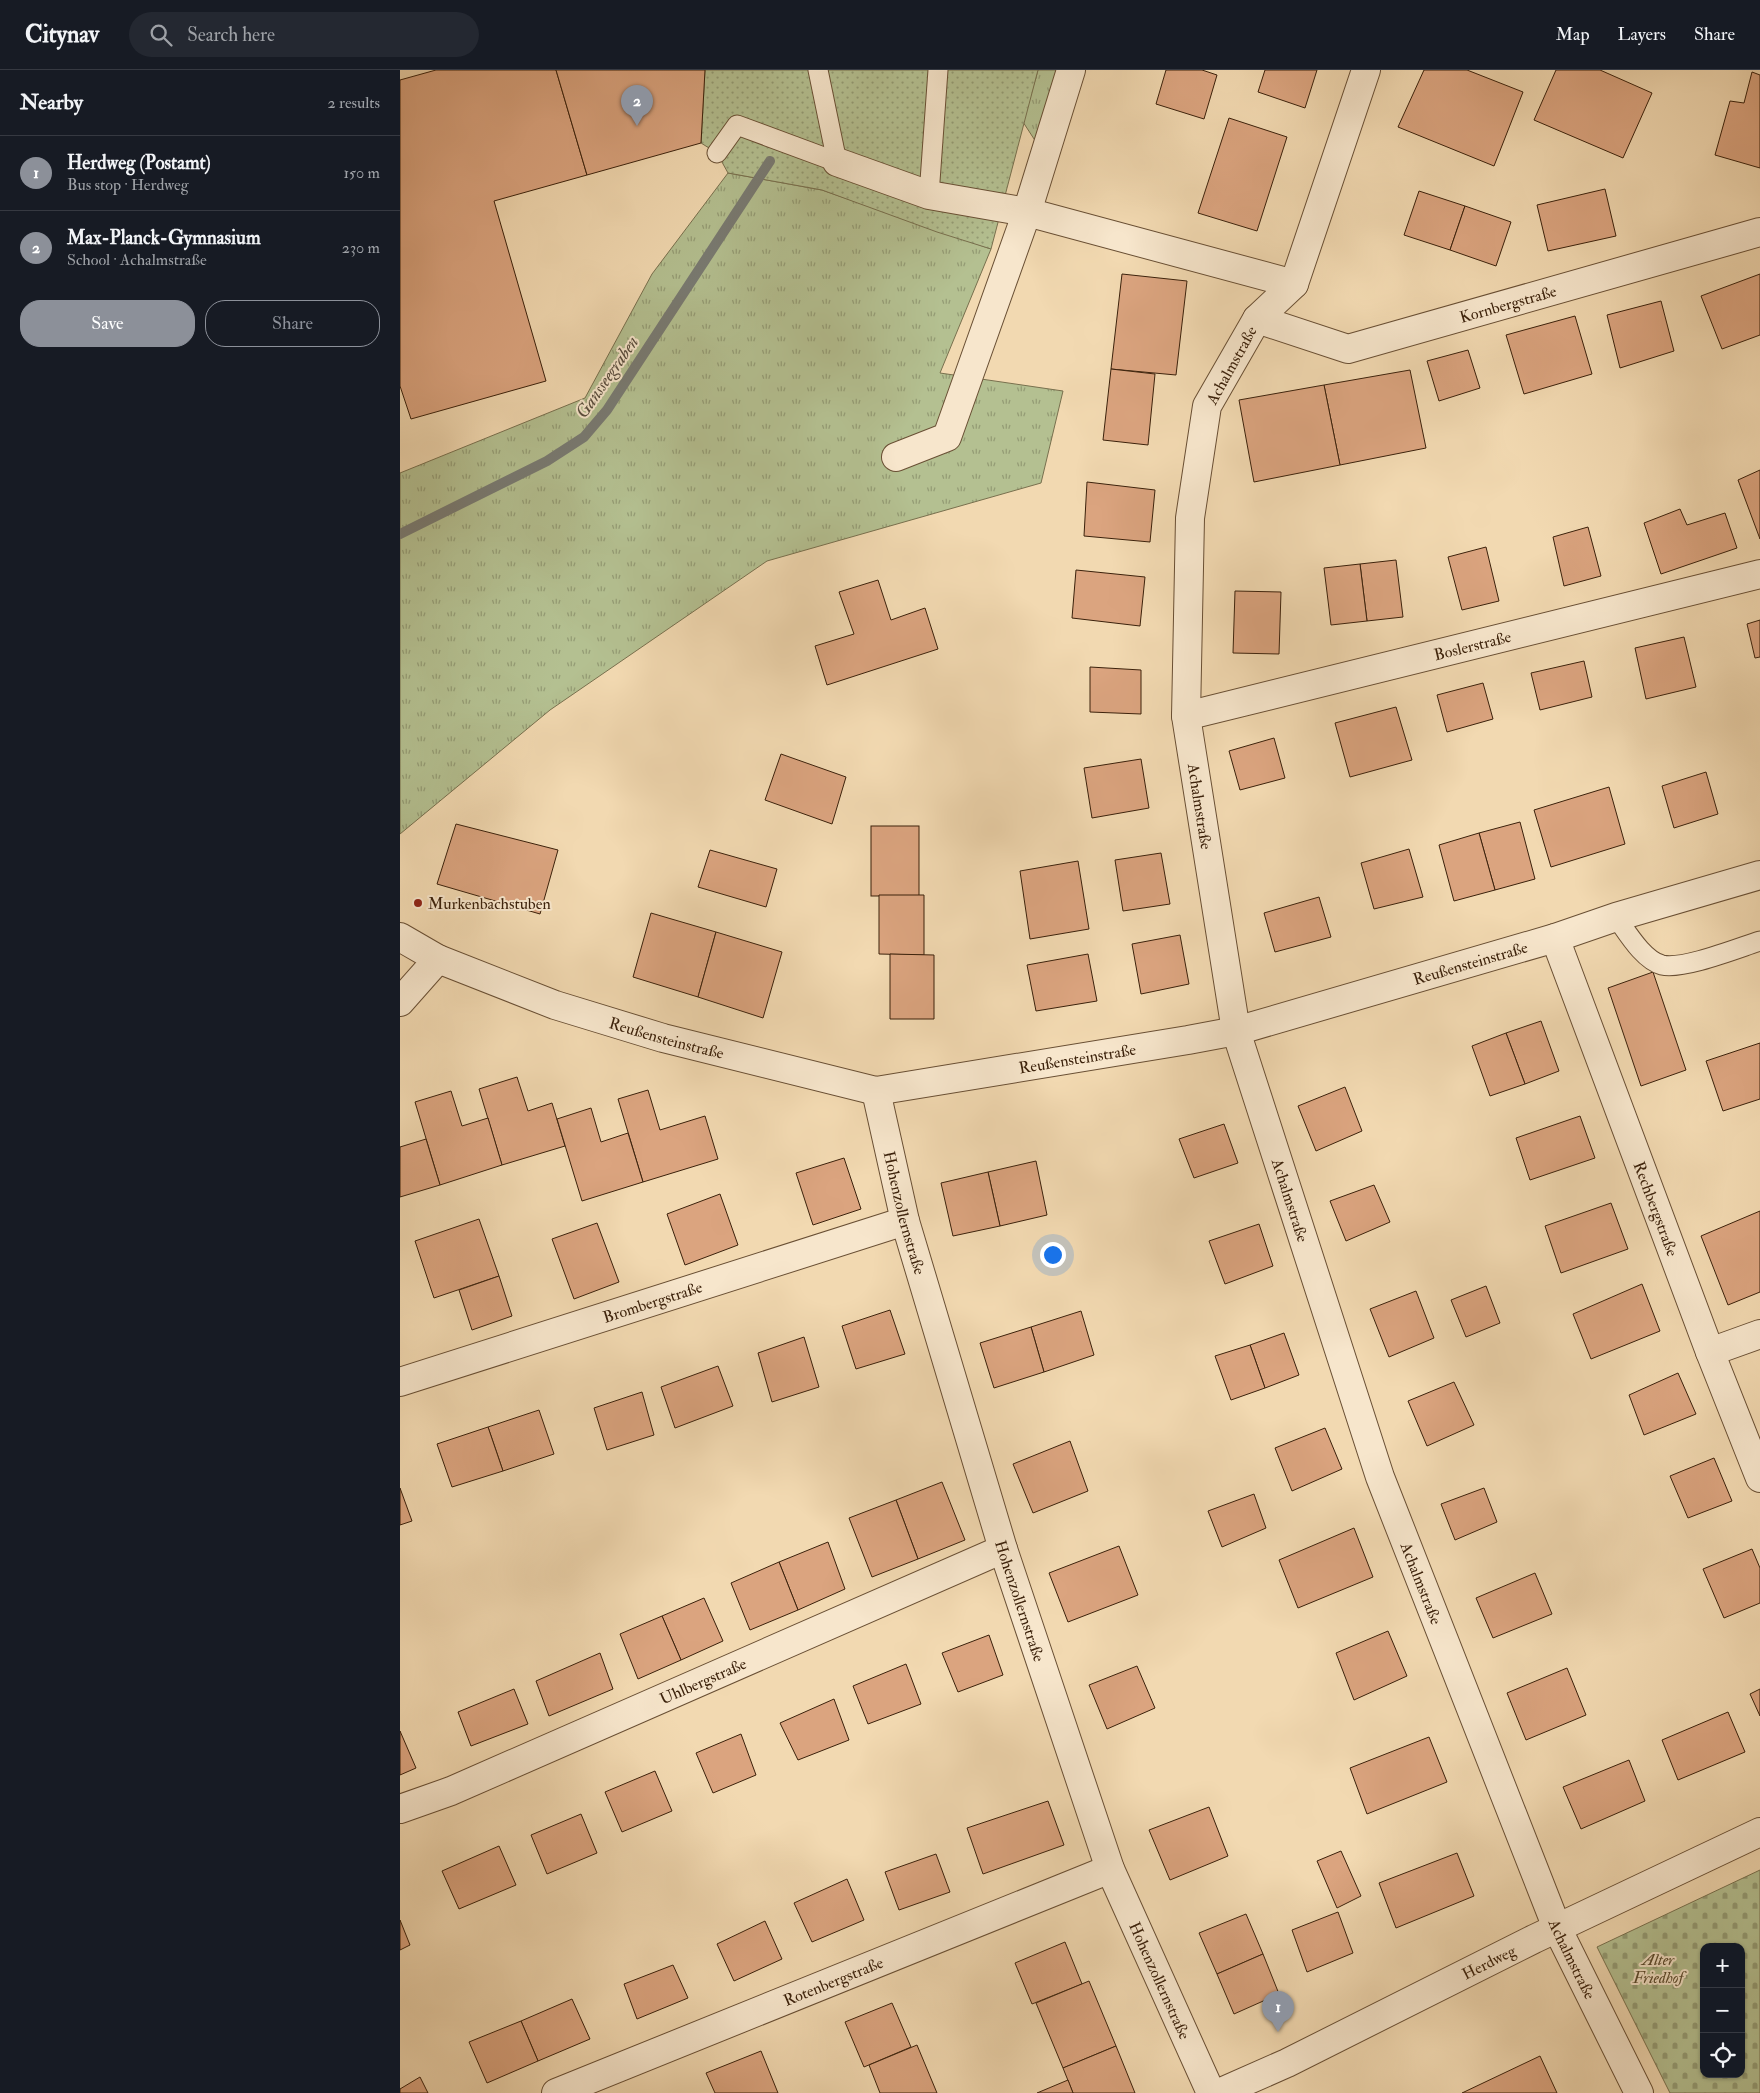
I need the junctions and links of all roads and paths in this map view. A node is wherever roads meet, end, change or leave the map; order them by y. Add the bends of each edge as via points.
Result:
1 (818, 70) edge
2 (938, 70) edge
3 (1071, 70) edge
4 (1366, 70) edge
5 (717, 153) dead end
6 (838, 162) junction
7 (929, 195) junction
8 (1027, 212) junction
9 (1760, 232) edge
10 (1294, 284) junction
11 (1257, 319) junction
12 (896, 457) dead end
13 (1760, 574) edge
14 (1186, 716) junction
15 (1760, 875) edge
16 (1616, 918) junction
17 (400, 937) edge
18 (1555, 938) junction
19 (1760, 941) edge
20 (438, 959) junction
21 (400, 1002) edge
22 (1236, 1031) junction
23 (876, 1091) junction
24 (905, 1221) junction
25 (1760, 1334) edge
26 (1710, 1352) junction
27 (400, 1382) edge
28 (1760, 1478) edge
29 (1003, 1548) junction
30 (400, 1809) edge
31 (1760, 1832) edge
32 (1110, 1869) junction
33 (1557, 1928) junction
34 (556, 2093) edge
35 (1211, 2093) edge
36 (1218, 2093) edge
37 (1639, 2093) edge

1 - 6 lane
2 - 7 lane
3 - 8 street
4 - 10 street, Achalmstraße
5 - 6 lane via 736,124
6 - 7 street
7 - 8 street
8 - 10 street
8 - 12 street via 947,437
9 - 11 street, Kornbergstraße via 1348,349
10 - 11 street, Achalmstraße
11 - 14 street, Achalmstraße via 1207,406 1190,518
13 - 14 street, Boslerstraße
14 - 22 street, Achalmstraße
15 - 16 street, Reußensteinstraße
16 - 18 street, Reußensteinstraße
16 - 19 lane via 1643,953 1661,964 1705,958
17 - 20 street, Reußensteinstraße
18 - 22 street, Reußensteinstraße
18 - 26 street, Rechbergstraße
20 - 21 street
20 - 23 street, Reußensteinstraße via 555,1005 663,1038
22 - 23 street, Reußensteinstraße
22 - 33 street, Achalmstraße via 1380,1478
23 - 24 street, Hohenzollernstraße
24 - 27 street, Brombergstraße
24 - 29 street, Hohenzollernstraße
25 - 26 street
26 - 28 street, Rechbergstraße
29 - 30 street, Uhlbergstraße via 451,1790
29 - 32 street, Hohenzollernstraße
31 - 33 street, Herdweg
32 - 34 street, Rotenbergstraße
32 - 35 street, Hohenzollernstraße
33 - 36 street, Herdweg via 1287,2063
33 - 37 street, Achalmstraße

